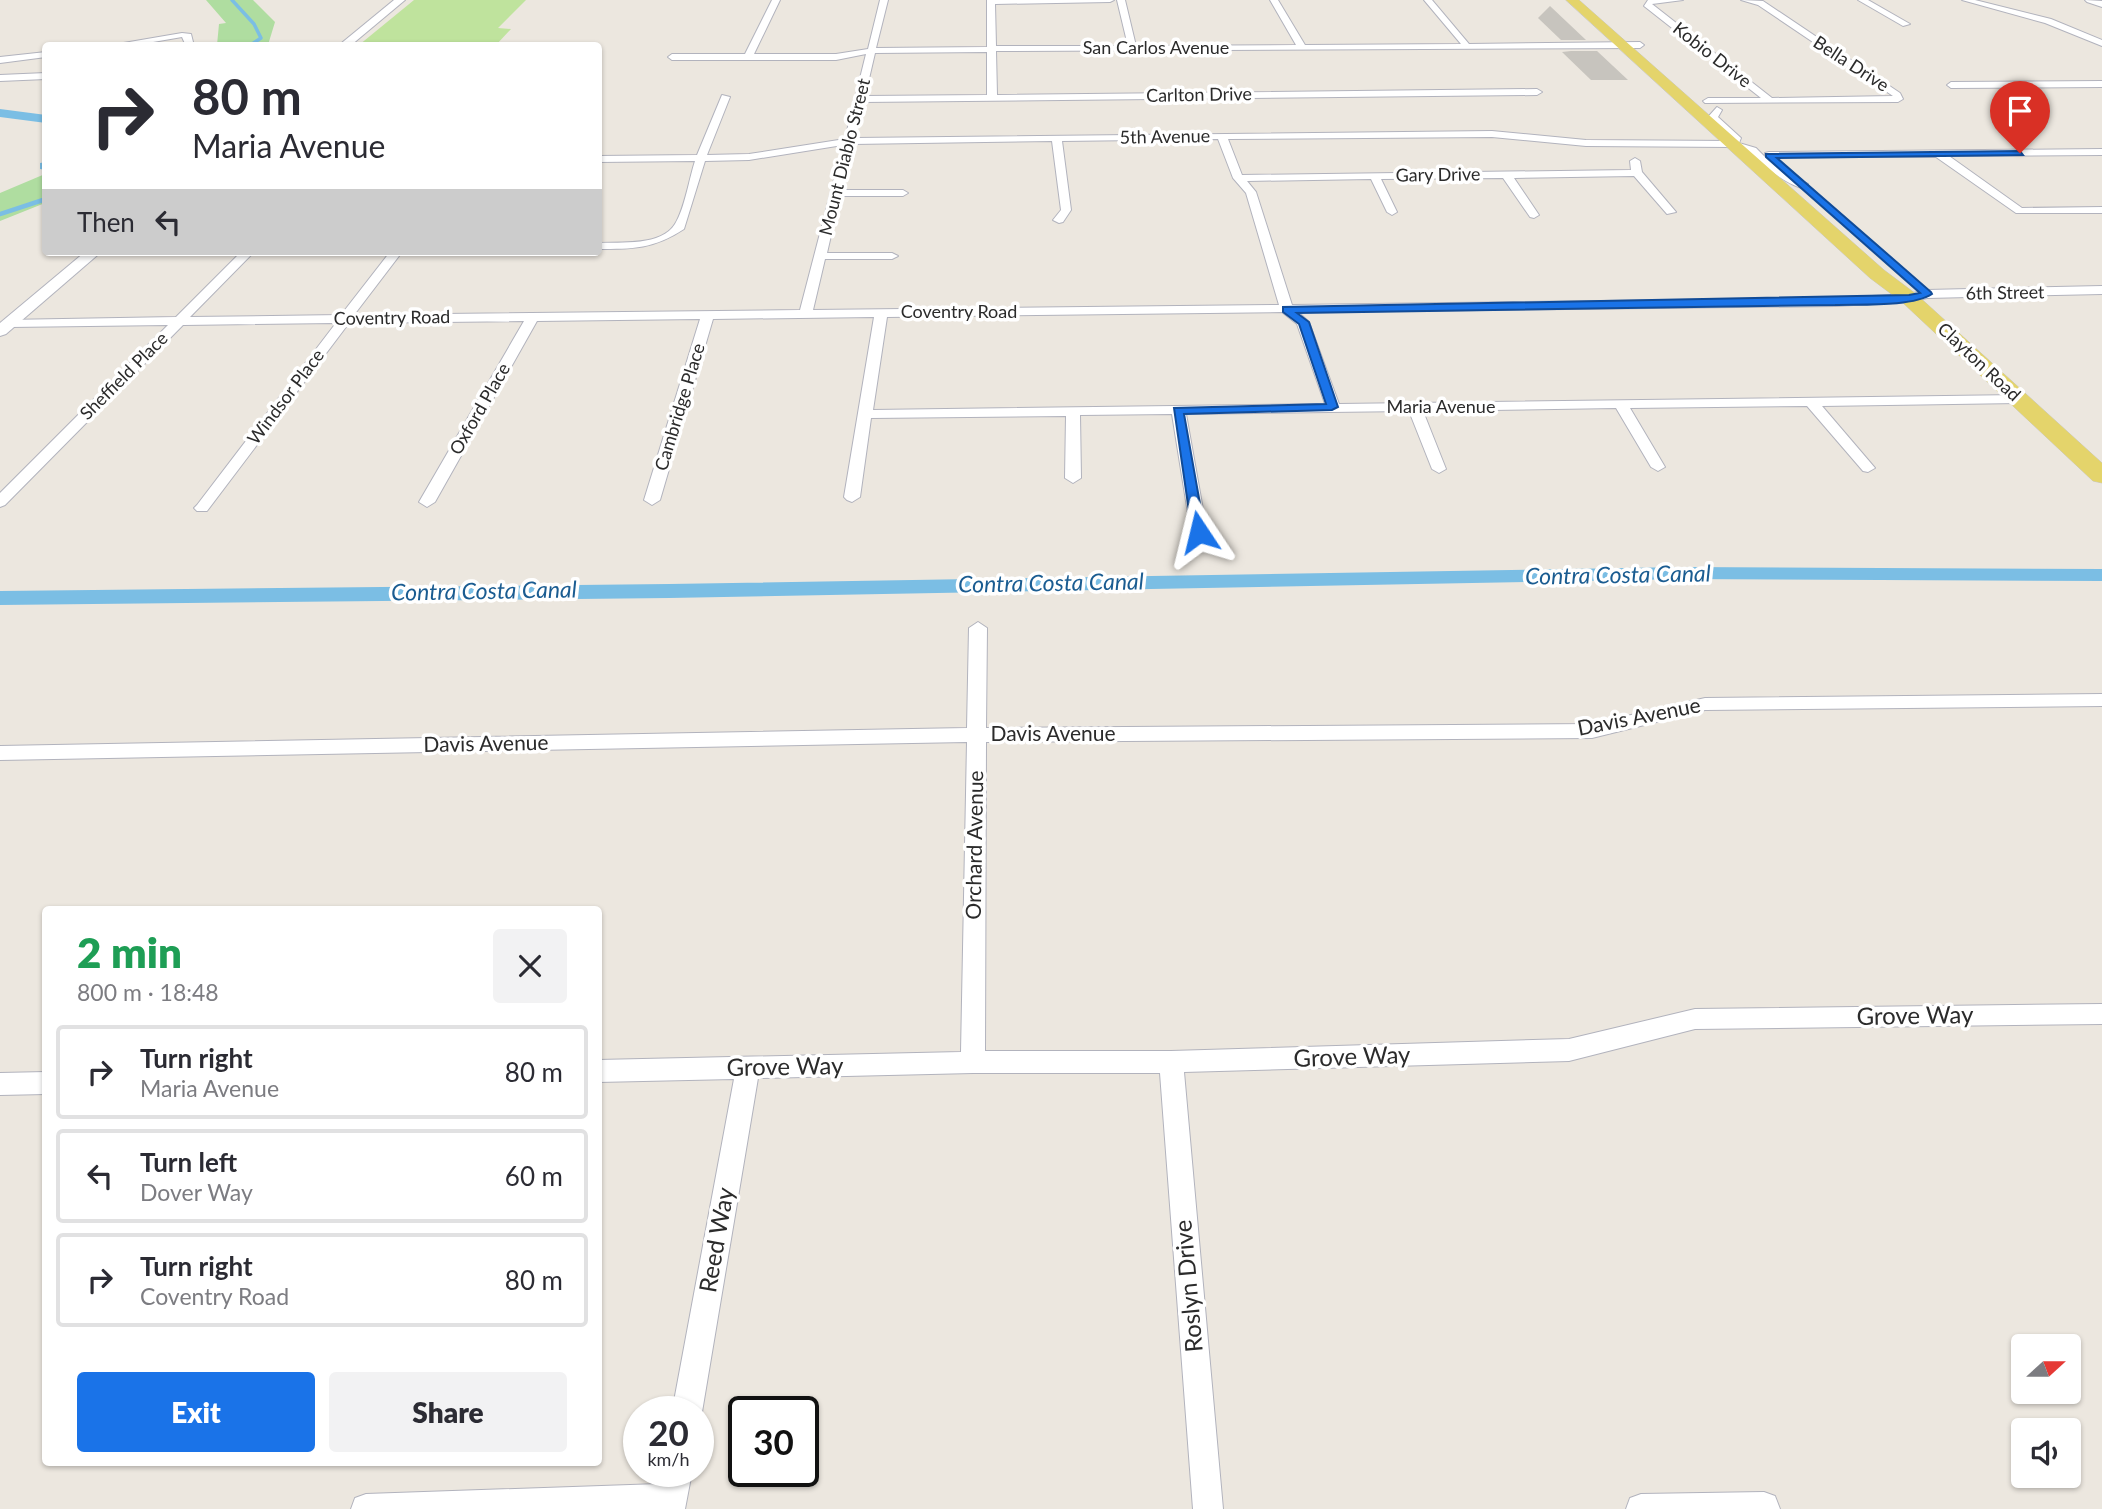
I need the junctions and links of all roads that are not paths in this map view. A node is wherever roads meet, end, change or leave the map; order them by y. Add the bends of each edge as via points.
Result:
1 (400, 0) edge
2 (776, 0) edge
3 (884, 0) edge
4 (1110, 0) edge
5 (1121, 0) edge
6 (1274, 0) edge
7 (1428, 0) edge
8 (1572, 0) edge
9 (1590, 0) edge
10 (1679, 0) edge
11 (1745, 0) edge
12 (1863, 0) edge
13 (1966, 0) edge
14 (2090, 0) edge
15 (991, 1) edge
16 (2102, 4) edge
17 (1906, 24) dead end
18 (135, 42) edge
19 (189, 42) edge
20 (349, 42) edge
21 (2102, 43) edge
22 (1620, 44) junction
23 (1640, 44) junction
24 (1467, 46) junction
25 (1302, 47) junction
26 (1133, 48) junction
27 (990, 49) junction
28 (870, 51) junction
29 (42, 55) edge
30 (671, 57) dead end
31 (748, 57) junction
32 (0, 61) edge
33 (42, 76) edge
34 (0, 78) edge
35 (2102, 84) edge
36 (1951, 85) dead end
37 (1537, 92) dead end
38 (725, 97) dead end
39 (992, 97) junction
40 (861, 99) junction
41 (1771, 101) junction
42 (1712, 106) junction
43 (1222, 136) junction
44 (1057, 139) junction
45 (848, 141) junction
46 (1639, 143) junction
47 (1733, 145) junction
48 (2102, 152) edge
49 (1939, 154) junction
50 (1769, 155) junction
51 (701, 158) junction
52 (602, 159) edge
53 (1637, 173) junction
54 (1506, 174) junction
55 (1374, 176) junction
56 (1238, 178) junction
57 (1804, 186) junction
58 (836, 193) junction
59 (903, 193) dead end
60 (2102, 210) edge
61 (1833, 211) dead end
62 (1392, 212) dead end
63 (1671, 212) dead end
64 (1534, 215) dead end
65 (1059, 220) dead end
66 (602, 246) edge
67 (89, 256) edge
68 (244, 256) edge
69 (394, 256) edge
70 (821, 256) junction
71 (892, 256) dead end
72 (1898, 268) dead end
73 (2102, 290) edge
74 (1918, 296) junction
75 (1287, 310) junction
76 (806, 313) junction
77 (881, 313) junction
78 (708, 314) junction
79 (533, 316) junction
80 (346, 319) junction
81 (178, 321) junction
82 (5, 327) edge
83 (2019, 399) junction
84 (1813, 404) junction
85 (1621, 405) junction
86 (1332, 407) junction
87 (1413, 407) junction
88 (1178, 411) junction
89 (1073, 413) junction
90 (864, 414) junction
91 (2102, 447) edge
92 (1658, 467) dead end
93 (1868, 468) dead end
94 (1439, 469) dead end
95 (2102, 476) edge
96 (1073, 478) dead end
97 (852, 497) dead end
98 (652, 499) dead end
99 (0, 502) edge
100 (427, 502) dead end
101 (202, 508) dead end
102 (1199, 532) dead end
103 (978, 628) dead end
104 (2102, 700) edge
105 (976, 735) junction
106 (0, 753) edge
107 (2102, 1014) edge
108 (973, 1062) junction
109 (1171, 1062) junction
110 (748, 1068) junction
111 (602, 1071) edge
112 (42, 1083) edge
113 (0, 1084) edge
114 (690, 1396) edge
115 (673, 1493) edge
116 (366, 1509) edge
117 (1208, 1509) edge
118 (1641, 1509) edge
119 (1765, 1509) edge

1 - 20 street
2 - 31 street
3 - 28 street, Mount Diablo Street
4 - 15 street
5 - 26 street
6 - 25 street
7 - 24 street
8 - 22 main road, Clayton Road
9 - 23 main road
10 - 41 street, Kobio Drive via 1647,4
11 - 41 street, Bella Drive via 1760,3 1898,99
12 - 17 street
13 - 21 street via 2048,21
14 - 16 street
15 - 27 street
18 - 19 street via 181,35 188,36
22 - 23 street, San Carlos Avenue
22 - 24 street, San Carlos Avenue
22 - 47 main road, Clayton Road
23 - 42 main road
24 - 25 street, San Carlos Avenue
25 - 26 street, San Carlos Avenue
26 - 27 street, San Carlos Avenue
27 - 28 street, San Carlos Avenue
27 - 39 street
28 - 31 street, San Carlos Avenue via 836,57
28 - 40 street, Mount Diablo Street
29 - 32 street
30 - 31 street, San Carlos Avenue
33 - 34 street
35 - 36 street
37 - 39 street, Carlton Drive
38 - 51 street
39 - 40 street, Carlton Drive
40 - 45 street, Mount Diablo Street
41 - 42 street, Bella Drive
42 - 47 street via 1713,117 1736,138
42 - 50 main road
43 - 44 street, 5th Avenue
43 - 46 street, 5th Avenue via 1492,134
43 - 56 street
44 - 45 street, 5th Avenue
44 - 65 street via 1066,210
45 - 51 street, 5th Avenue via 771,155
45 - 58 street, Mount Diablo Street
46 - 47 street, 5th Avenue
46 - 53 street via 1634,155
47 - 57 street via 1752,150 1779,175
47 - 74 main road, Clayton Road via 1877,274
48 - 49 street
49 - 50 street
49 - 60 street via 2020,211
50 - 57 main road
51 - 52 street, 5th Avenue
51 - 66 street via 680,228 660,240
53 - 54 street, Gary Drive
53 - 63 street
54 - 55 street, Gary Drive
54 - 64 street
55 - 56 street, Gary Drive
55 - 62 street
56 - 75 street via 1251,192
57 - 61 main road
58 - 59 street
58 - 70 street, Mount Diablo Street
67 - 82 street
68 - 81 street, Sheffield Place
69 - 80 street, Windsor Place
70 - 71 street
70 - 76 street, Mount Diablo Street
72 - 74 main road, Clayton Road
73 - 74 street, 6th Street
74 - 75 street, Coventry Road via 1835,302
74 - 83 main road, Clayton Road
74 - 91 main road, Clayton Road
75 - 77 street, Coventry Road
75 - 86 street via 1303,322
76 - 77 street, Coventry Road
76 - 78 street, Coventry Road
77 - 90 street
78 - 79 street, Coventry Road
78 - 98 street, Cambridge Place
79 - 80 street, Coventry Road
79 - 100 street, Oxford Place
80 - 81 street, Coventry Road
80 - 101 street, Windsor Place
81 - 82 street, Coventry Road
81 - 99 street, Sheffield Place
83 - 84 street, Maria Avenue
83 - 95 main road, Clayton Road
84 - 85 street, Maria Avenue
84 - 93 street
85 - 87 street, Maria Avenue
85 - 92 street
86 - 87 street, Maria Avenue
86 - 88 street, Maria Avenue
87 - 94 street
88 - 89 street, Maria Avenue
88 - 102 street
89 - 90 street, Maria Avenue
89 - 96 street
90 - 97 street
103 - 105 street, Orchard Avenue
104 - 105 street, Davis Avenue via 1705,704 1592,731
105 - 106 street, Davis Avenue
105 - 108 street, Orchard Avenue
107 - 109 street, Grove Way via 1695,1019 1569,1050
108 - 109 street, Grove Way
108 - 110 street, Grove Way
109 - 117 street, Roslyn Drive
110 - 111 street, Grove Way
110 - 114 street, Reed Way
112 - 113 street
115 - 116 street
118 - 119 street

